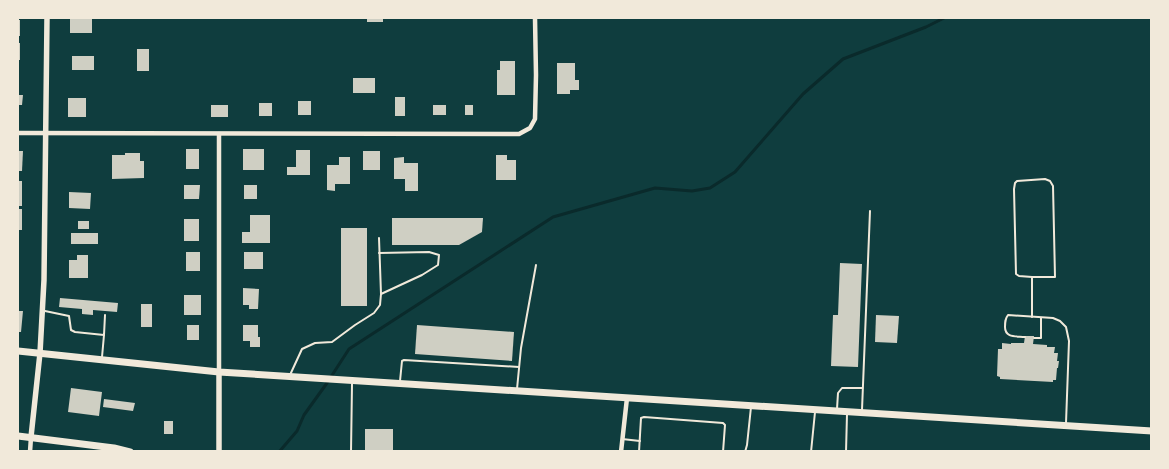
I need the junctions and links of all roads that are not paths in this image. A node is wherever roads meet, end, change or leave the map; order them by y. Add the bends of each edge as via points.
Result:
1 (46, 18) edge
2 (535, 18) edge
3 (18, 133) edge
4 (46, 133) junction
5 (219, 134) junction
6 (870, 211) dead end
7 (379, 238) dead end
8 (379, 254) junction
9 (536, 265) dead end
10 (1032, 277) junction
11 (380, 294) junction
12 (42, 310) junction
13 (105, 316) dead end
14 (1032, 317) junction
15 (1041, 318) junction
16 (104, 335) junction
17 (1024, 337) dead end
18 (1034, 338) dead end
19 (18, 350) edge
20 (40, 353) junction
21 (102, 360) junction
22 (519, 367) junction
23 (219, 372) junction
24 (289, 377) junction
25 (352, 381) junction
26 (400, 384) junction
27 (863, 388) junction
28 (516, 392) junction
29 (627, 398) junction
30 (751, 406) junction
31 (815, 410) junction
32 (836, 411) junction
33 (847, 412) junction
34 (862, 413) junction
35 (1066, 426) junction
36 (1152, 431) edge
37 (18, 436) edge
38 (31, 438) junction
39 (622, 439) junction
40 (640, 441) junction
41 (30, 452) edge
42 (130, 452) edge
43 (219, 452) edge
44 (351, 452) edge
45 (621, 452) edge
46 (639, 452) edge
47 (723, 452) edge
48 (745, 452) edge
49 (811, 452) edge
50 (846, 452) edge

1 - 4 street
2 - 5 street via 534,119 530,128 519,134
3 - 4 street
4 - 5 street
4 - 12 street
5 - 23 street
6 - 27 lane
7 - 8 lane
8 - 11 lane
8 - 11 lane via 429,252 439,255 438,265
9 - 22 lane
10 - 10 lane via 1055,277 1053,186 1045,179 1017,181 1014,189 1016,274
10 - 14 lane
11 - 24 lane via 380,305 374,313 332,342 315,343 302,349
12 - 16 lane via 69,316 71,330 75,332
12 - 20 street
13 - 16 lane
14 - 15 lane
14 - 17 lane via 1008,315 1005,318 1006,333
15 - 18 lane via 1040,338
15 - 35 lane via 1053,318 1066,328 1069,342
16 - 21 lane
19 - 20 main road
20 - 21 main road
20 - 38 street
21 - 23 main road
22 - 26 lane via 404,360
22 - 28 lane
23 - 24 main road
23 - 43 street
24 - 25 main road
25 - 26 main road
25 - 44 lane
26 - 28 main road
27 - 32 lane via 842,388 838,393
27 - 34 lane
28 - 29 main road
29 - 30 main road
29 - 39 street
30 - 31 main road
30 - 48 lane
31 - 32 main road
31 - 49 lane
32 - 33 main road
33 - 34 main road
33 - 50 lane
34 - 35 main road
35 - 36 main road
37 - 38 main road
38 - 41 street
38 - 42 main road
39 - 40 lane
39 - 45 street
40 - 46 lane
40 - 47 lane via 641,418 644,417 722,423 725,425

